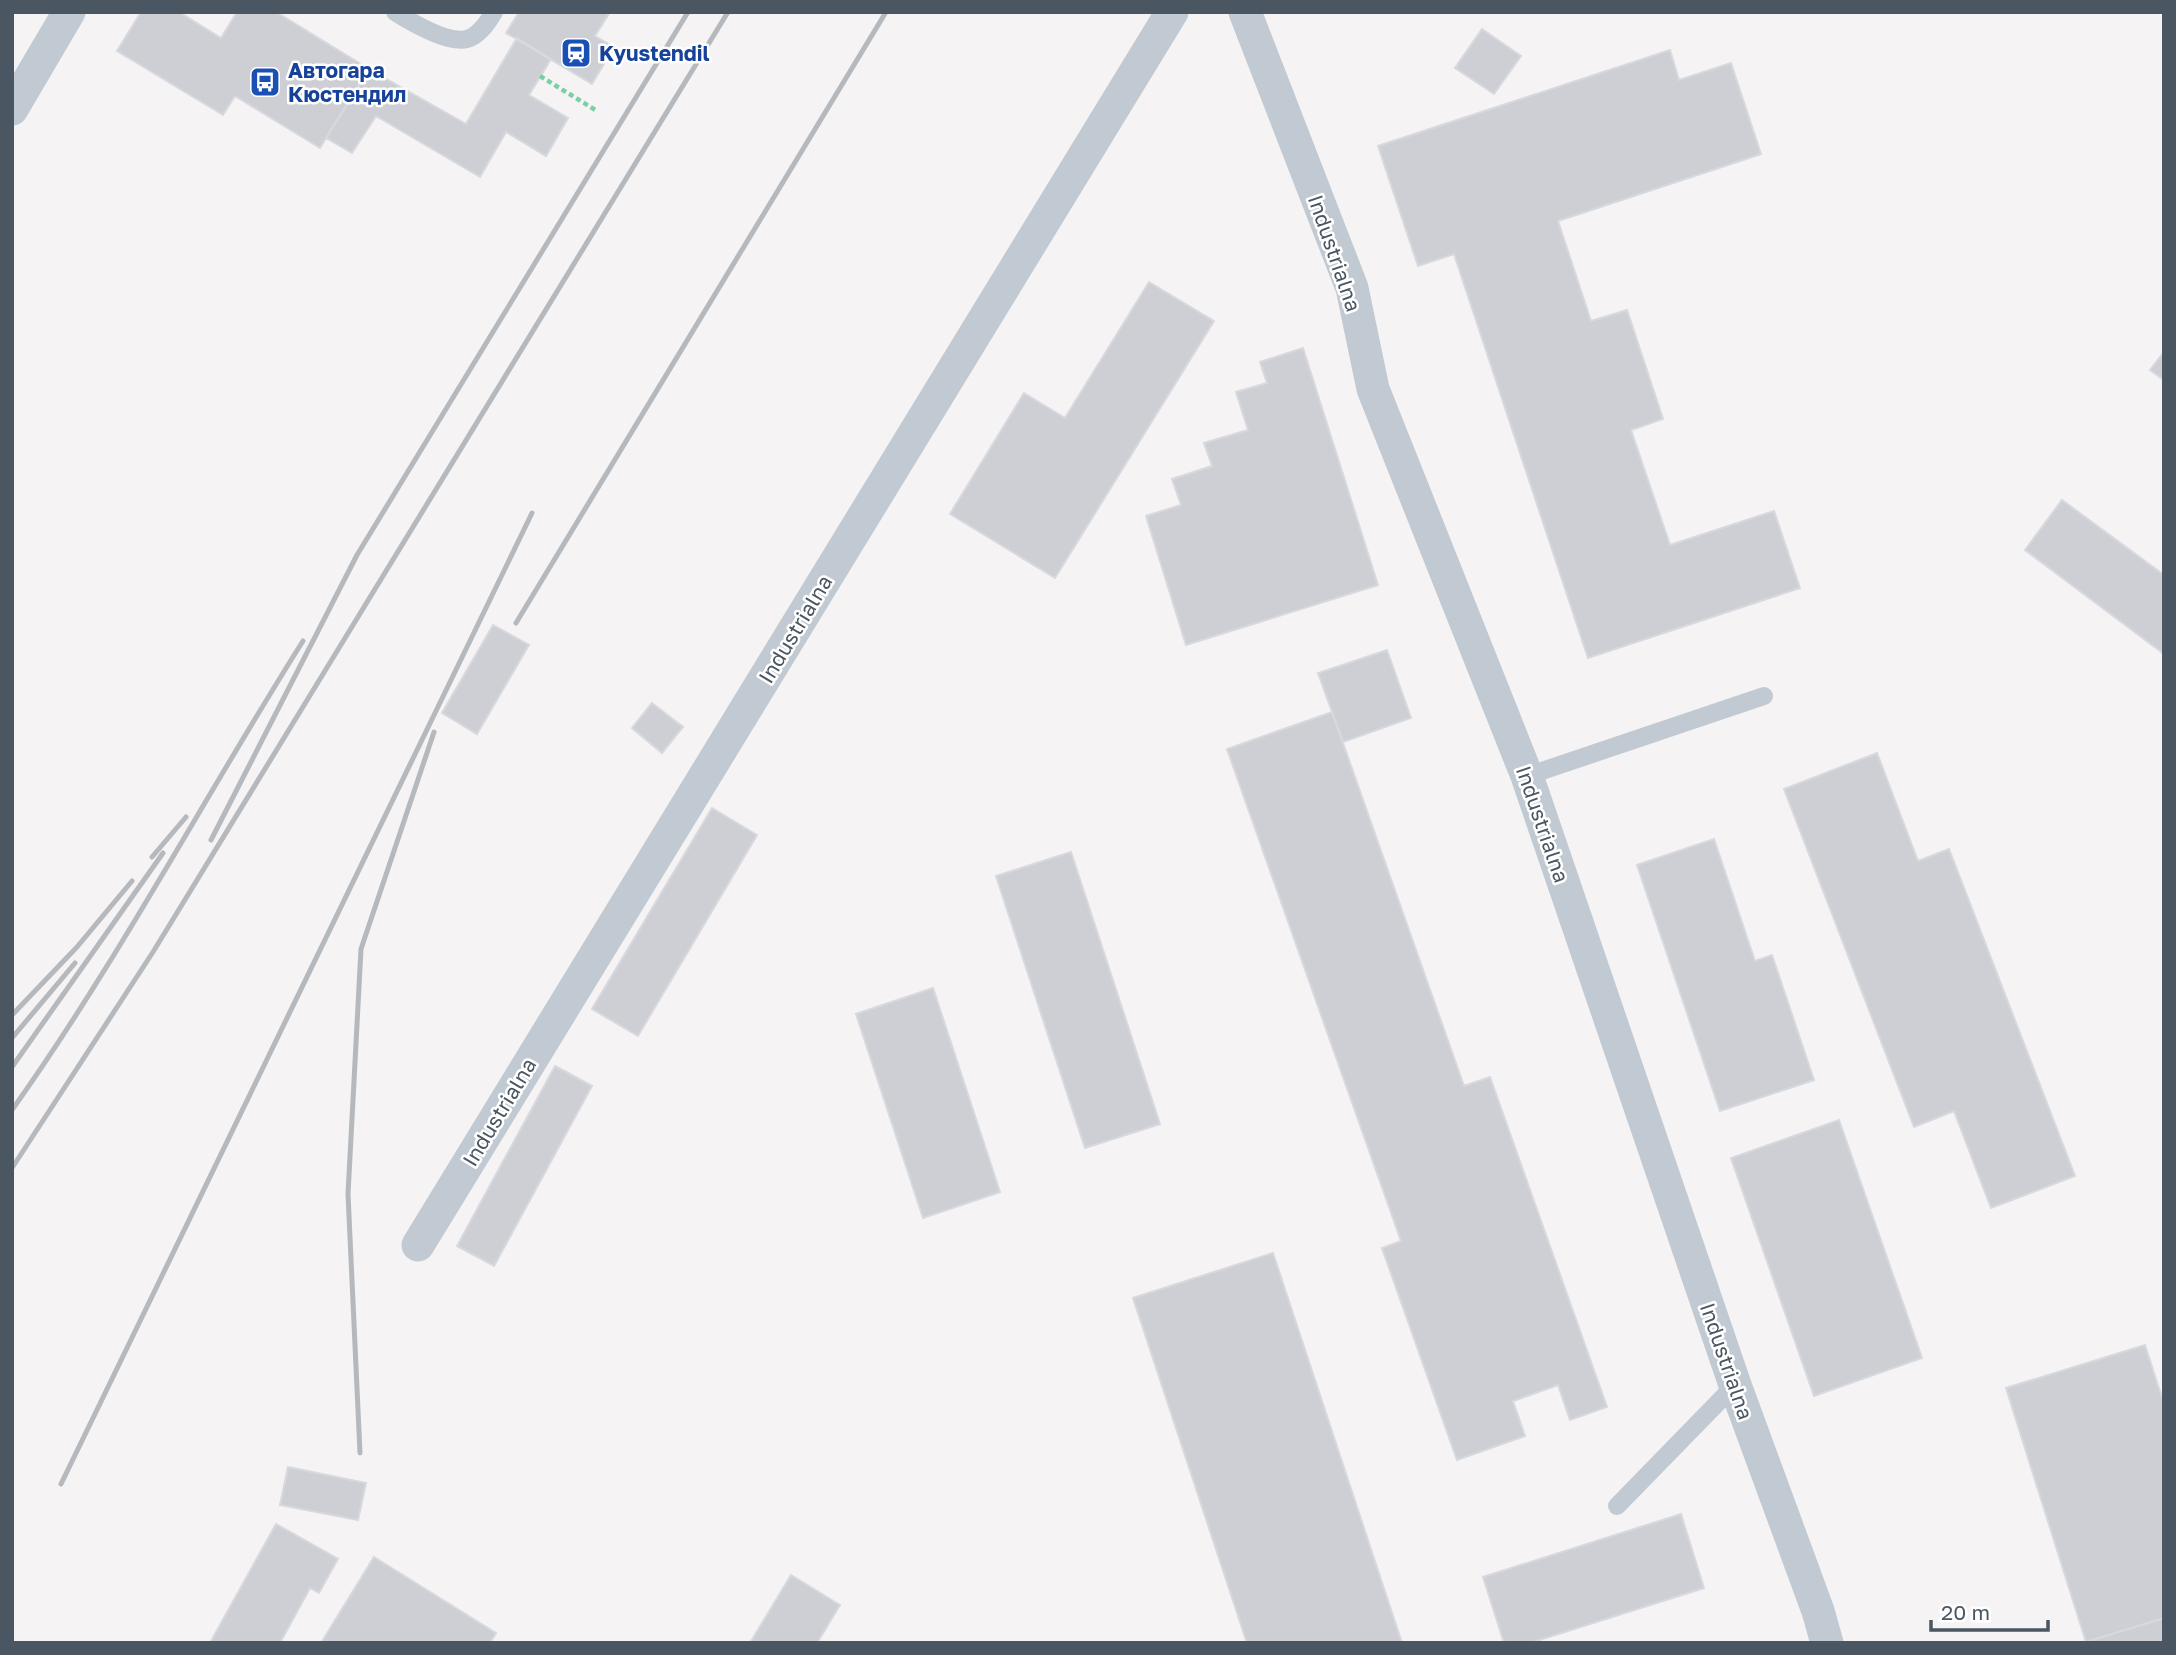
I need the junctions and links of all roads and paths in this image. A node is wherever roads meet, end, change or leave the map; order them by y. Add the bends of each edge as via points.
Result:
1 (69, 12) edge
2 (395, 12) edge
3 (494, 12) edge
4 (1172, 12) edge
5 (1245, 12) edge
6 (540, 76) dead end
7 (12, 109) edge
8 (597, 111) dead end
9 (1764, 696) dead end
10 (1527, 776) junction
11 (418, 1245) dead end
12 (1735, 1385) junction
13 (1617, 1506) dead end
14 (1827, 1643) edge

1 - 7 street
2 - 3 lane via 427,31 464,40 475,35
4 - 11 street, Industrialna
5 - 10 street, Industrialna via 1352,288 1373,389
6 - 8 path
9 - 10 lane
10 - 12 street, Industrialna
12 - 13 lane
12 - 14 street, Industrialna

